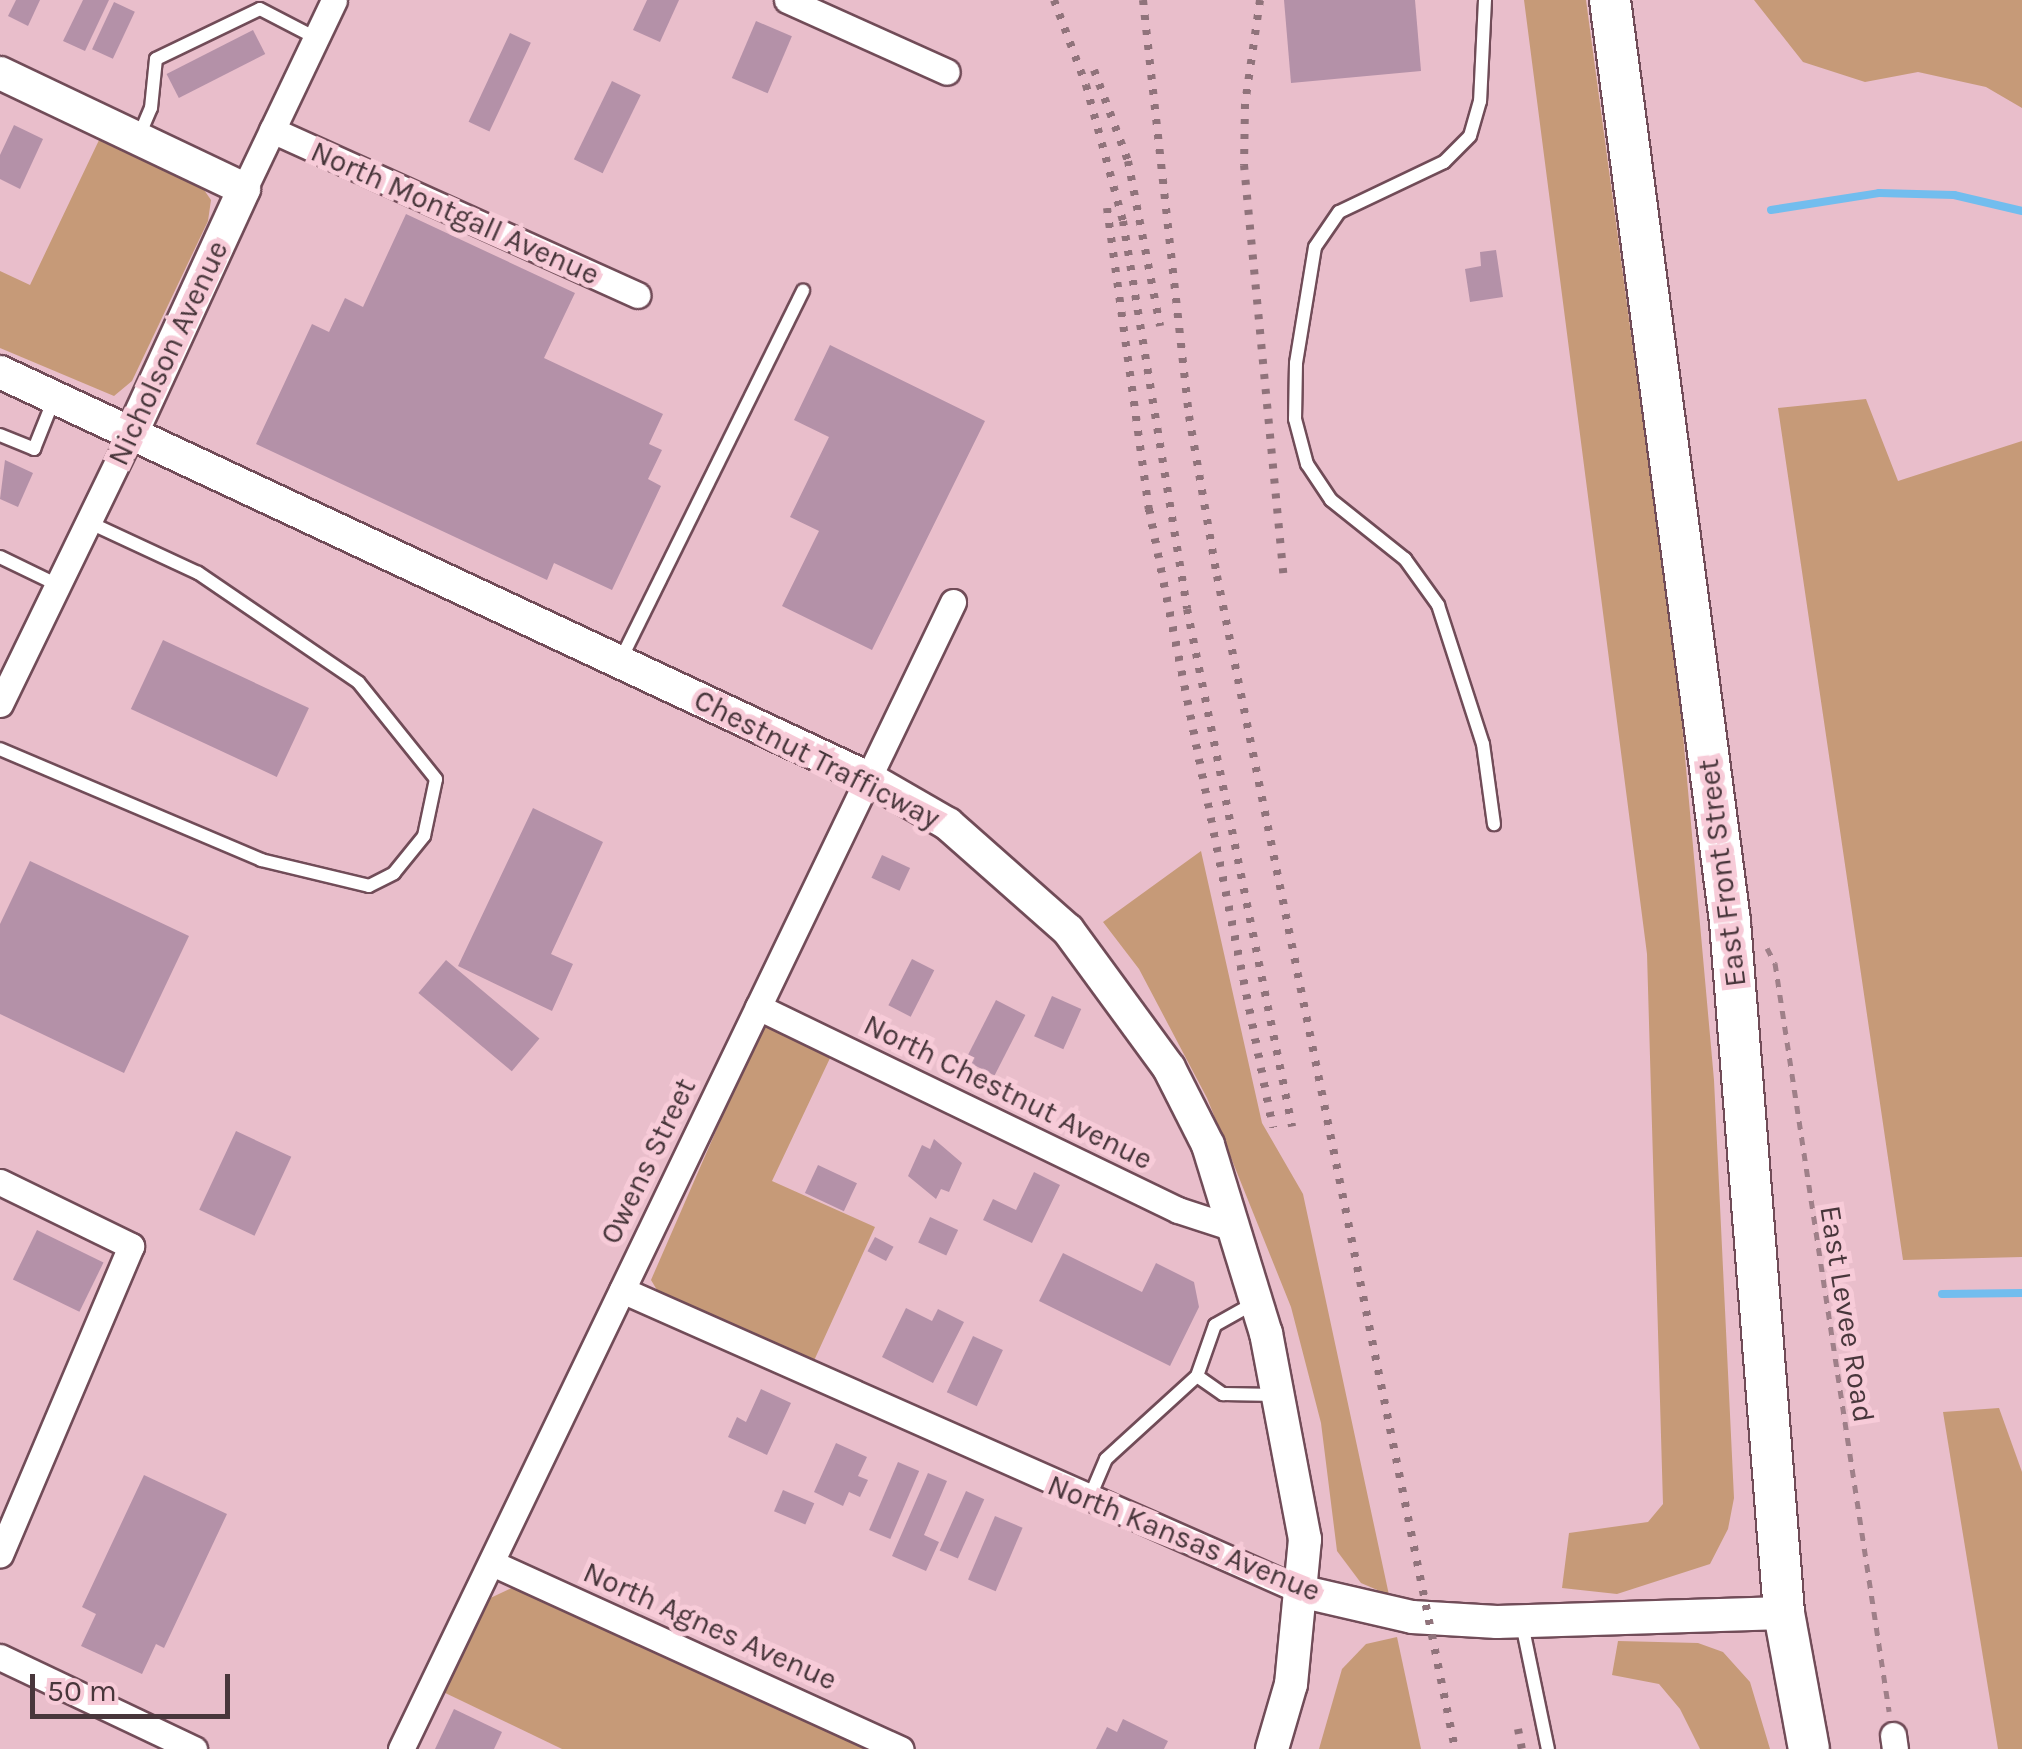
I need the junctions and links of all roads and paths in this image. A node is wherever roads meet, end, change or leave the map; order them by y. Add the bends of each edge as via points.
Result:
1 (334, 0) edge
2 (787, 0) edge
3 (1485, 0) edge
4 (1610, 0) edge
5 (316, 38) junction
6 (946, 72) dead end
7 (0, 73) edge
8 (272, 130) junction
9 (138, 138) junction
10 (244, 189) junction
11 (804, 290) dead end
12 (638, 295) dead end
13 (0, 372) edge
14 (56, 397) junction
15 (132, 432) junction
16 (0, 435) edge
17 (88, 522) junction
18 (0, 557) edge
19 (58, 584) junction
20 (953, 602) dead end
21 (620, 662) junction
22 (0, 704) edge
23 (0, 749) edge
24 (870, 779) junction
25 (1494, 824) dead end
26 (1730, 922) junction
27 (758, 1007) junction
28 (0, 1182) edge
29 (1233, 1228) junction
30 (622, 1290) junction
31 (1256, 1302) junction
32 (1196, 1376) junction
33 (1280, 1395) junction
34 (1088, 1501) junction
35 (0, 1554) edge
36 (492, 1563) junction
37 (1304, 1592) junction
38 (1784, 1613) junction
39 (1522, 1622) junction
40 (0, 1657) edge
41 (1894, 1742) edge
42 (194, 1749) edge
43 (401, 1749) edge
44 (902, 1749) edge
45 (1272, 1749) edge
46 (1548, 1749) edge
47 (1809, 1749) edge

1 - 5 street, Nicholson Avenue
2 - 6 street
3 - 25 lane via 1480,101 1470,136 1444,162 1339,212 1314,247 1296,363 1295,419 1307,464 1331,500 1405,559 1438,605 1483,744
4 - 26 main road, East Front Street
5 - 8 street, Nicholson Avenue
5 - 9 lane via 260,9 156,60 151,108
7 - 9 street
8 - 10 street, Nicholson Avenue
8 - 12 street, North Montgall Avenue
9 - 10 street
10 - 15 street, Nicholson Avenue
11 - 21 lane
13 - 14 street, Chestnut Trafficway
14 - 15 street, Chestnut Trafficway
14 - 16 lane via 34,449
15 - 17 street, Nicholson Avenue
15 - 21 street, Chestnut Trafficway
17 - 19 street, Nicholson Avenue
17 - 23 lane via 198,574 358,682 436,779 424,836 394,873 369,886 261,860
18 - 19 lane
19 - 22 street, Nicholson Avenue
20 - 24 street, Owens Street
21 - 24 street, Chestnut Trafficway
24 - 27 street, Owens Street
24 - 29 street, Chestnut Trafficway via 948,824 1068,930 1169,1068 1208,1144
26 - 38 main road, East Front Street
26 - 41 path, East Levee Road via 1758,933 1775,962
27 - 29 street, North Chestnut Avenue via 1178,1210
27 - 30 street, Owens Street
28 - 35 street via 131,1246
29 - 31 street, Chestnut Trafficway
30 - 34 street, North Kansas Avenue
30 - 36 street, Owens Street
31 - 32 lane via 1215,1325
31 - 33 street, Chestnut Trafficway
32 - 33 lane via 1223,1394
32 - 34 lane via 1106,1459
33 - 37 street, Chestnut Trafficway via 1305,1539
34 - 37 street, North Kansas Avenue
36 - 43 street, Owens Street
36 - 44 street, North Agnes Avenue
37 - 39 street, North Kansas Avenue via 1412,1616
37 - 45 street, Chestnut Trafficway
38 - 39 street, North Kansas Avenue
38 - 47 main road, East Front Street
39 - 46 lane
40 - 42 street

